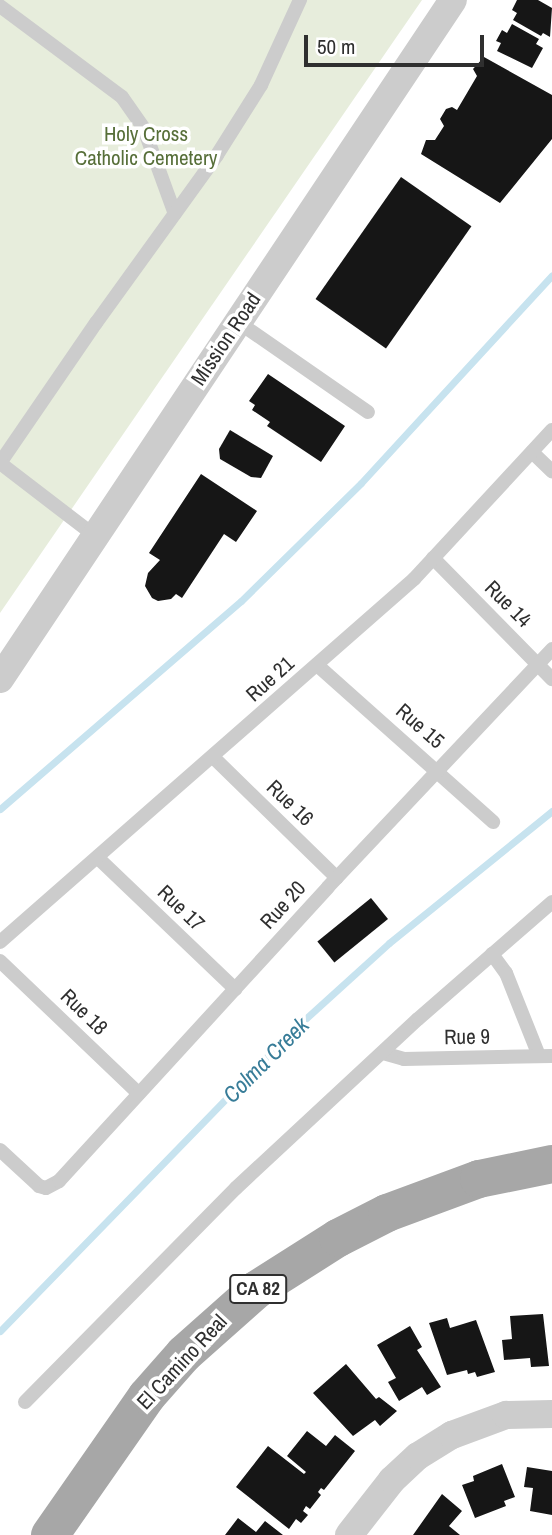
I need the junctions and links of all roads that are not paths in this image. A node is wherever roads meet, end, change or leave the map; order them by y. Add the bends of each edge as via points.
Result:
1 (300, 0) edge
2 (453, 0) edge
3 (0, 6) edge
4 (175, 214) junction
5 (238, 322) junction
6 (368, 412) dead end
7 (552, 430) edge
8 (532, 452) junction
9 (0, 463) edge
10 (552, 471) edge
11 (95, 536) junction
12 (433, 558) junction
13 (552, 649) edge
14 (538, 664) junction
15 (317, 665) junction
16 (0, 679) edge
17 (552, 680) edge
18 (213, 757) junction
19 (438, 770) junction
20 (493, 822) dead end
21 (98, 858) junction
22 (337, 878) junction
23 (552, 902) edge
24 (0, 942) edge
25 (492, 954) junction
26 (0, 961) edge
27 (235, 989) junction
28 (383, 1053) junction
29 (545, 1056) edge
30 (139, 1094) junction
31 (0, 1150) edge
32 (552, 1164) edge
33 (552, 1190) edge
34 (25, 1402) dead end
35 (552, 1414) edge
36 (50, 1535) edge
37 (81, 1535) edge
38 (351, 1535) edge

1 - 4 lane via 261,85
2 - 5 street, Mission Road
3 - 4 lane via 122,97 144,129
4 - 9 lane
5 - 6 lane
5 - 11 street, Mission Road
7 - 8 lane, Rue 21
8 - 10 lane
8 - 12 lane, Rue 21
9 - 11 lane
11 - 16 street, Mission Road
12 - 14 lane, Rue 14
12 - 15 lane, Rue 21
13 - 14 lane, Rue 20
14 - 17 lane, Rue 14
14 - 19 lane, Rue 20
15 - 18 lane, Rue 21
15 - 19 lane, Rue 15
18 - 21 lane, Rue 21
18 - 22 lane, Rue 16
19 - 20 lane, Rue 15
19 - 22 lane, Rue 20
21 - 24 lane, Rue 21
21 - 27 lane, Rue 17
22 - 27 lane, Rue 20
23 - 25 lane
25 - 28 lane
25 - 29 lane
26 - 30 lane, Rue 18
27 - 30 lane, Rue 20
28 - 29 lane, Rue 9 via 404,1059
28 - 34 lane via 236,1188
30 - 31 lane, Rue 20 via 59,1181 46,1188
32 - 36 main road, El Camino Real / CA 82 via 479,1179 387,1213 317,1250 256,1290 184,1354 147,1396
33 - 37 main road, El Camino Real / CA 82 via 489,1203 400,1237 331,1273 271,1312 201,1374 166,1415
35 - 38 street via 506,1415 452,1434 418,1455 392,1480

